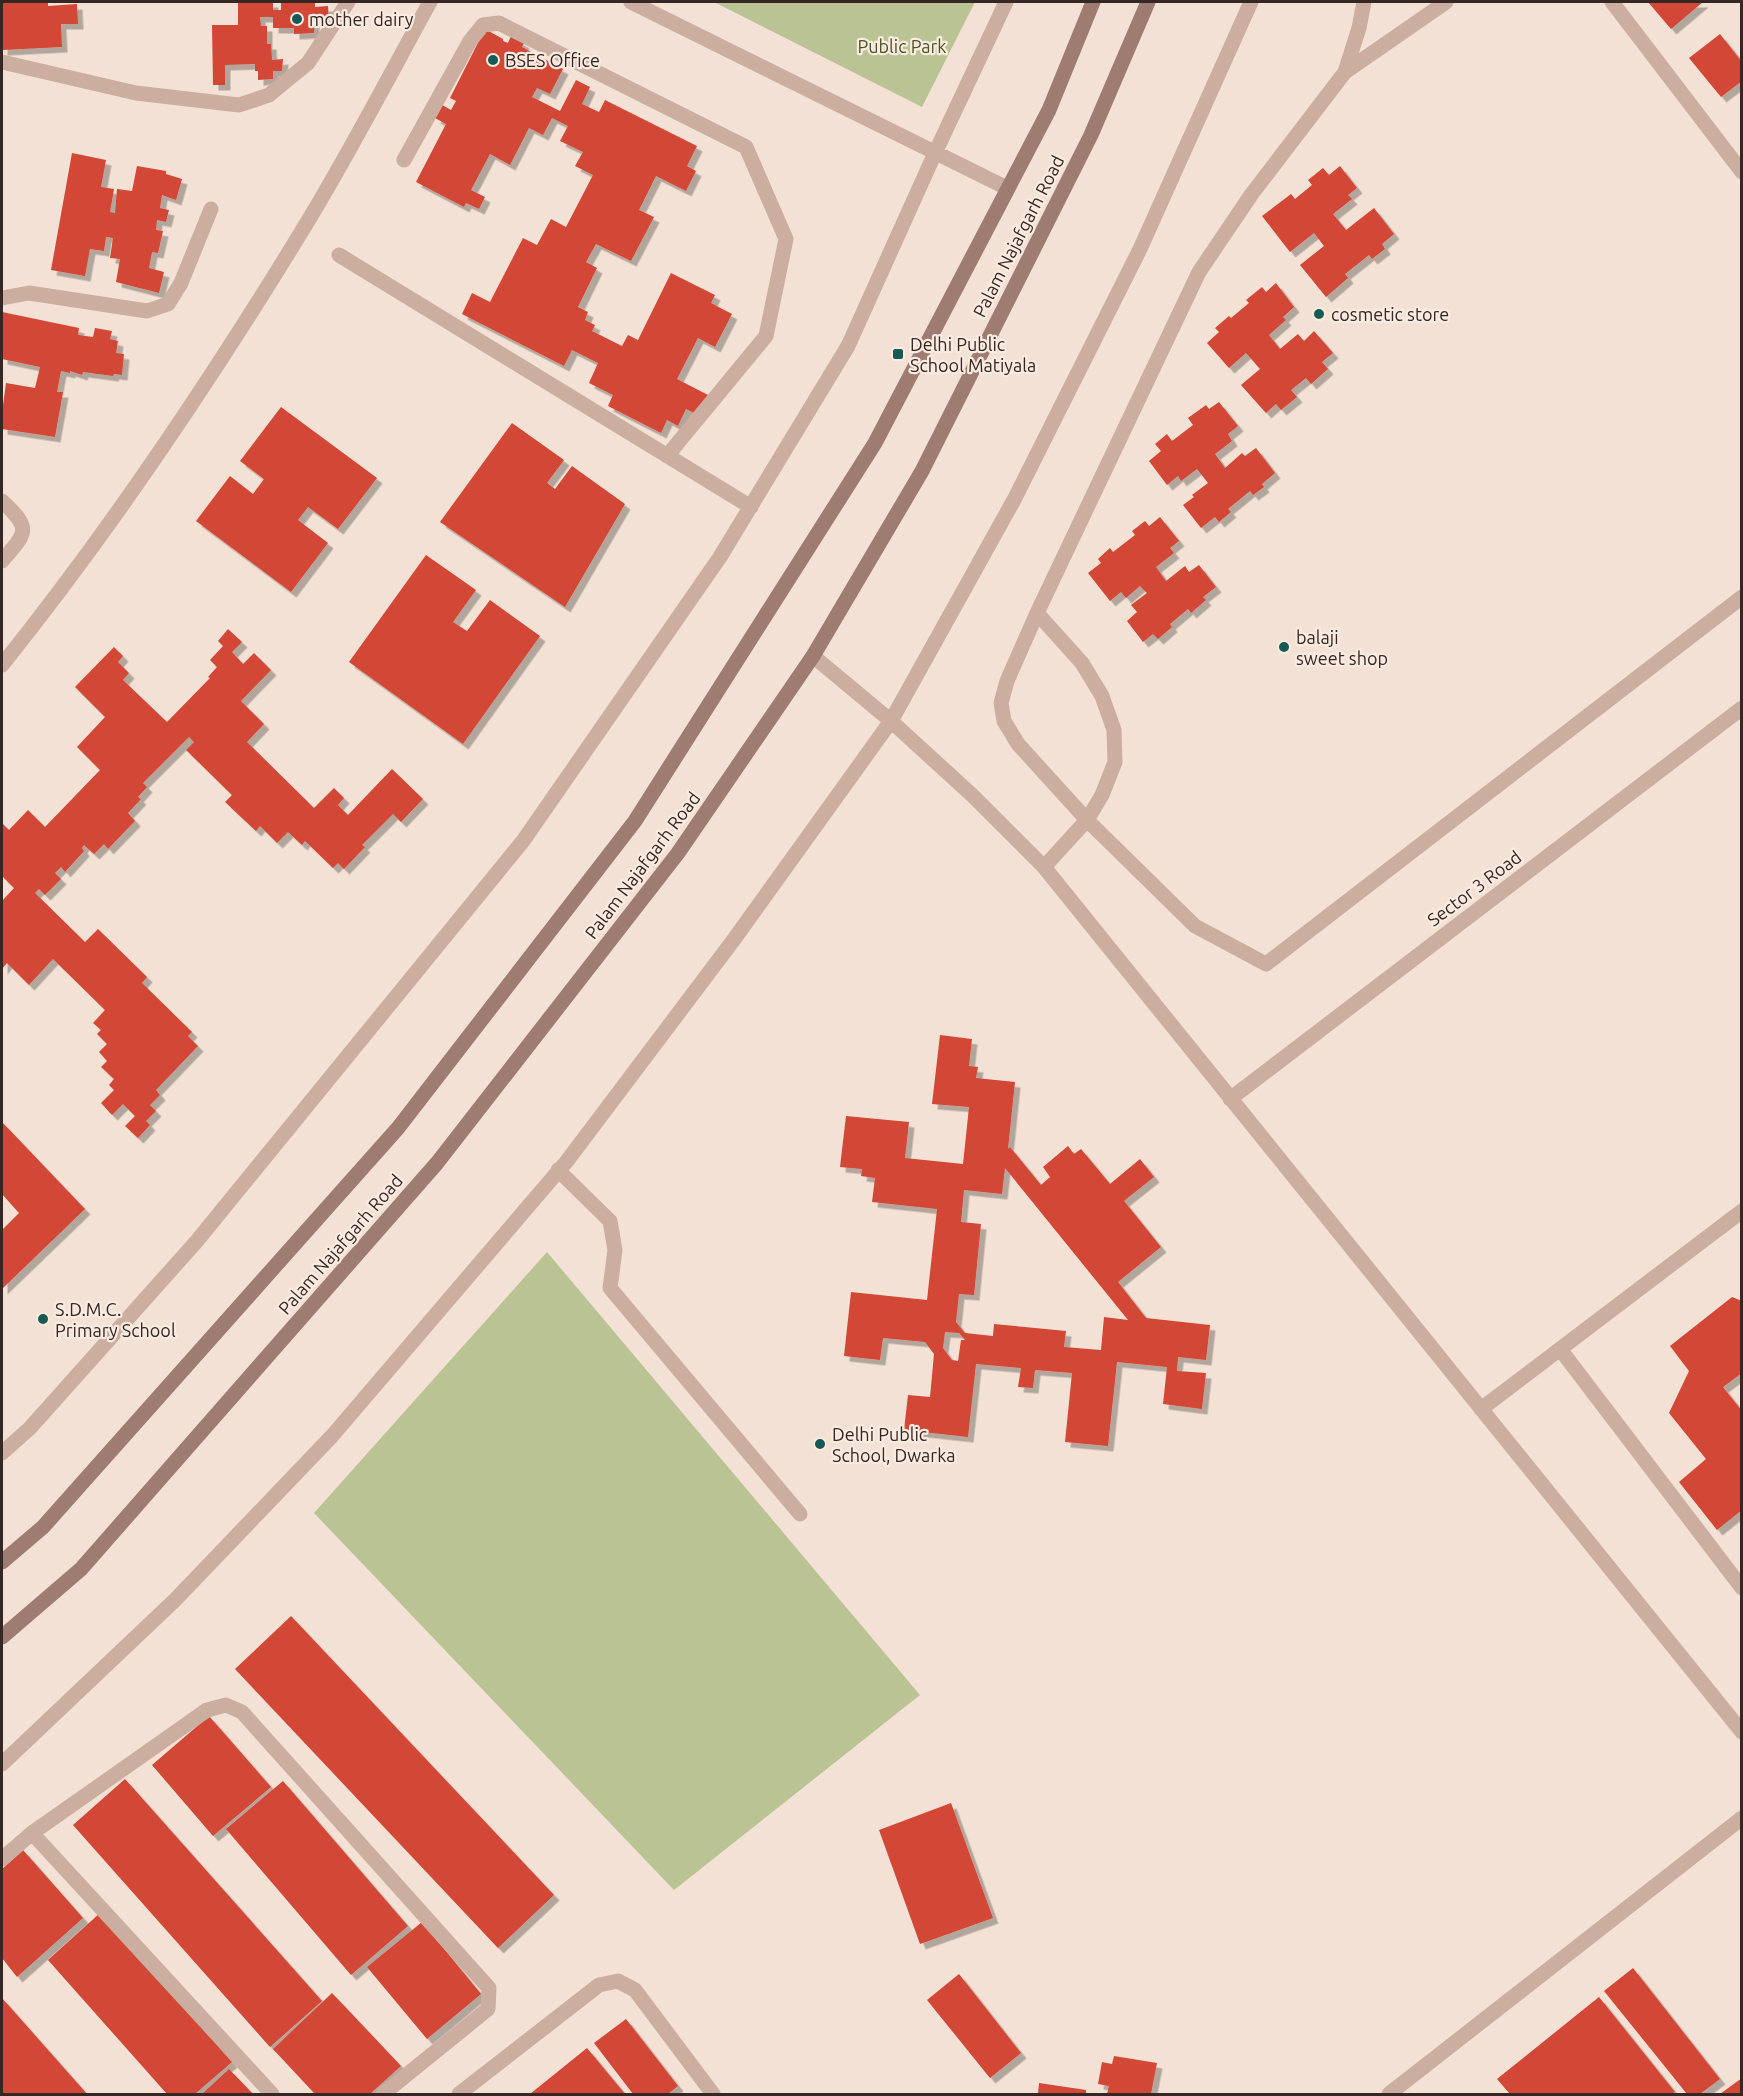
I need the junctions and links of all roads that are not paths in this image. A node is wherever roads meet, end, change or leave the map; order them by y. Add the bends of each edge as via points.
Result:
1 (348, 2) edge
2 (430, 2) edge
3 (631, 2) edge
4 (1006, 2) edge
5 (1093, 2) edge
6 (1148, 2) edge
7 (1251, 2) edge
8 (1364, 2) edge
9 (1446, 2) edge
10 (1612, 2) edge
11 (2, 62) edge
12 (1345, 72) junction
13 (935, 153) junction
14 (404, 160) dead end
15 (1742, 172) edge
16 (1007, 188) junction
17 (211, 209) dead end
18 (339, 255) dead end
19 (2, 298) edge
20 (667, 456) junction
21 (2, 501) edge
22 (751, 507) junction
23 (2, 561) edge
24 (1742, 597) edge
25 (1037, 613) junction
26 (813, 656) junction
27 (2, 664) edge
28 (1742, 708) edge
29 (891, 721) junction
30 (1087, 820) junction
31 (1044, 867) junction
32 (1230, 1099) junction
33 (558, 1170) junction
34 (1742, 1211) edge
35 (1560, 1349) junction
36 (1481, 1409) junction
37 (2, 1453) edge
38 (800, 1514) dead end
39 (2, 1562) edge
40 (1742, 1588) edge
41 (2, 1637) edge
42 (1742, 1732) edge
43 (2, 1764) edge
44 (1742, 1818) edge
45 (32, 1833) junction
46 (2, 1859) edge
47 (272, 2094) edge
48 (383, 2094) edge
49 (459, 2094) edge
50 (713, 2094) edge
51 (1389, 2094) edge

1 - 11 street via 308,63 269,95 238,105 136,93
2 - 27 street via 312,214 173,434
3 - 13 street
4 - 13 street
5 - 16 main road, Palam Najafgarh Road via 1049,110
6 - 26 main road, Palam Najafgarh Road via 1091,135 922,471
7 - 29 street via 1140,249 1015,498
8 - 12 street
9 - 12 street
10 - 15 street
12 - 25 street via 1251,195 1200,272
13 - 16 street
13 - 22 street via 848,346
14 - 20 street via 470,41 483,25 499,23 746,147 786,239 766,336
16 - 39 main road, Palam Najafgarh Road via 874,442 635,821 398,1128 43,1527
17 - 19 street via 181,283 168,304 147,311 29,293
18 - 20 street
20 - 22 street
21 - 23 street via 23,525 22,537
22 - 37 street via 523,841 196,1242 30,1428
24 - 30 street via 1266,963 1195,926
25 - 30 street via 1082,663 1102,696 1114,730 1115,762
25 - 30 street via 1007,681 1001,703 1004,721 1018,744
26 - 29 street
26 - 41 main road, Palam Najafgarh Road via 678,852 437,1163 81,1569
28 - 32 street, Sector 3 Road
29 - 31 street
29 - 33 street via 735,938
30 - 31 street
31 - 32 street
32 - 36 street
33 - 38 street via 609,1221 615,1250 609,1288
33 - 43 street via 332,1436 176,1600
34 - 35 street
35 - 36 street
35 - 40 street
36 - 42 street
44 - 51 street
45 - 46 street
45 - 47 street
45 - 48 street via 207,1710 226,1705 242,1712 489,1988 488,2008
49 - 50 street via 598,1985 618,1981 635,1990

